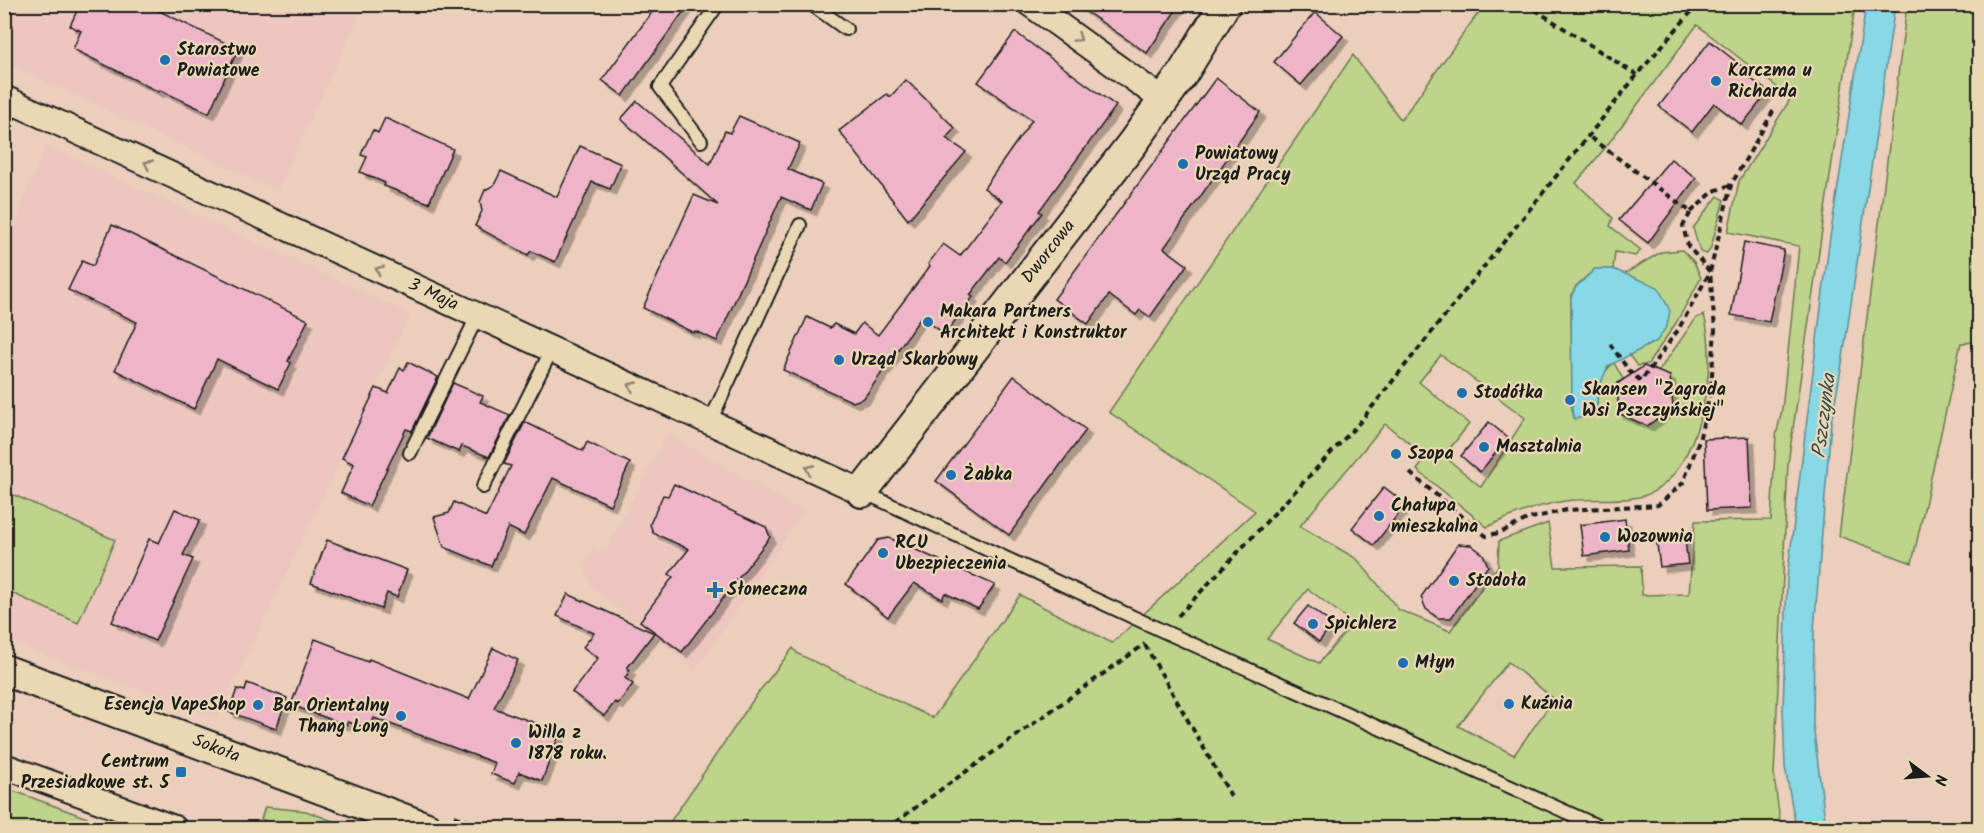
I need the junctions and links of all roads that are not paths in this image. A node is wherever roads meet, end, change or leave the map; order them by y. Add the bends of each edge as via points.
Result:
1 (718, 4) edge
2 (811, 4) edge
3 (1030, 4) edge
4 (1225, 4) edge
5 (846, 29) dead end
6 (1163, 100) junction
7 (8, 108) edge
8 (701, 141) dead end
9 (800, 225) dead end
10 (478, 315) junction
11 (552, 349) junction
12 (710, 422) junction
13 (410, 453) dead end
14 (483, 487) dead end
15 (862, 492) junction
16 (4, 670) edge
17 (4, 766) edge
18 (174, 828) edge
19 (427, 828) edge
20 (1602, 828) edge

1 - 8 lane via 660,87
2 - 5 lane
3 -> 6 street
4 - 6 street, Dworcowa
6 - 15 street, Dworcowa
10 -> 7 street, 3 Maja
9 - 12 lane
10 - 11 street, 3 Maja
10 - 13 lane
12 -> 11 street, 3 Maja
11 - 14 lane
15 -> 12 street, 3 Maja
15 - 20 lane via 1163,632
16 - 19 street, Sokoła
17 - 18 street

